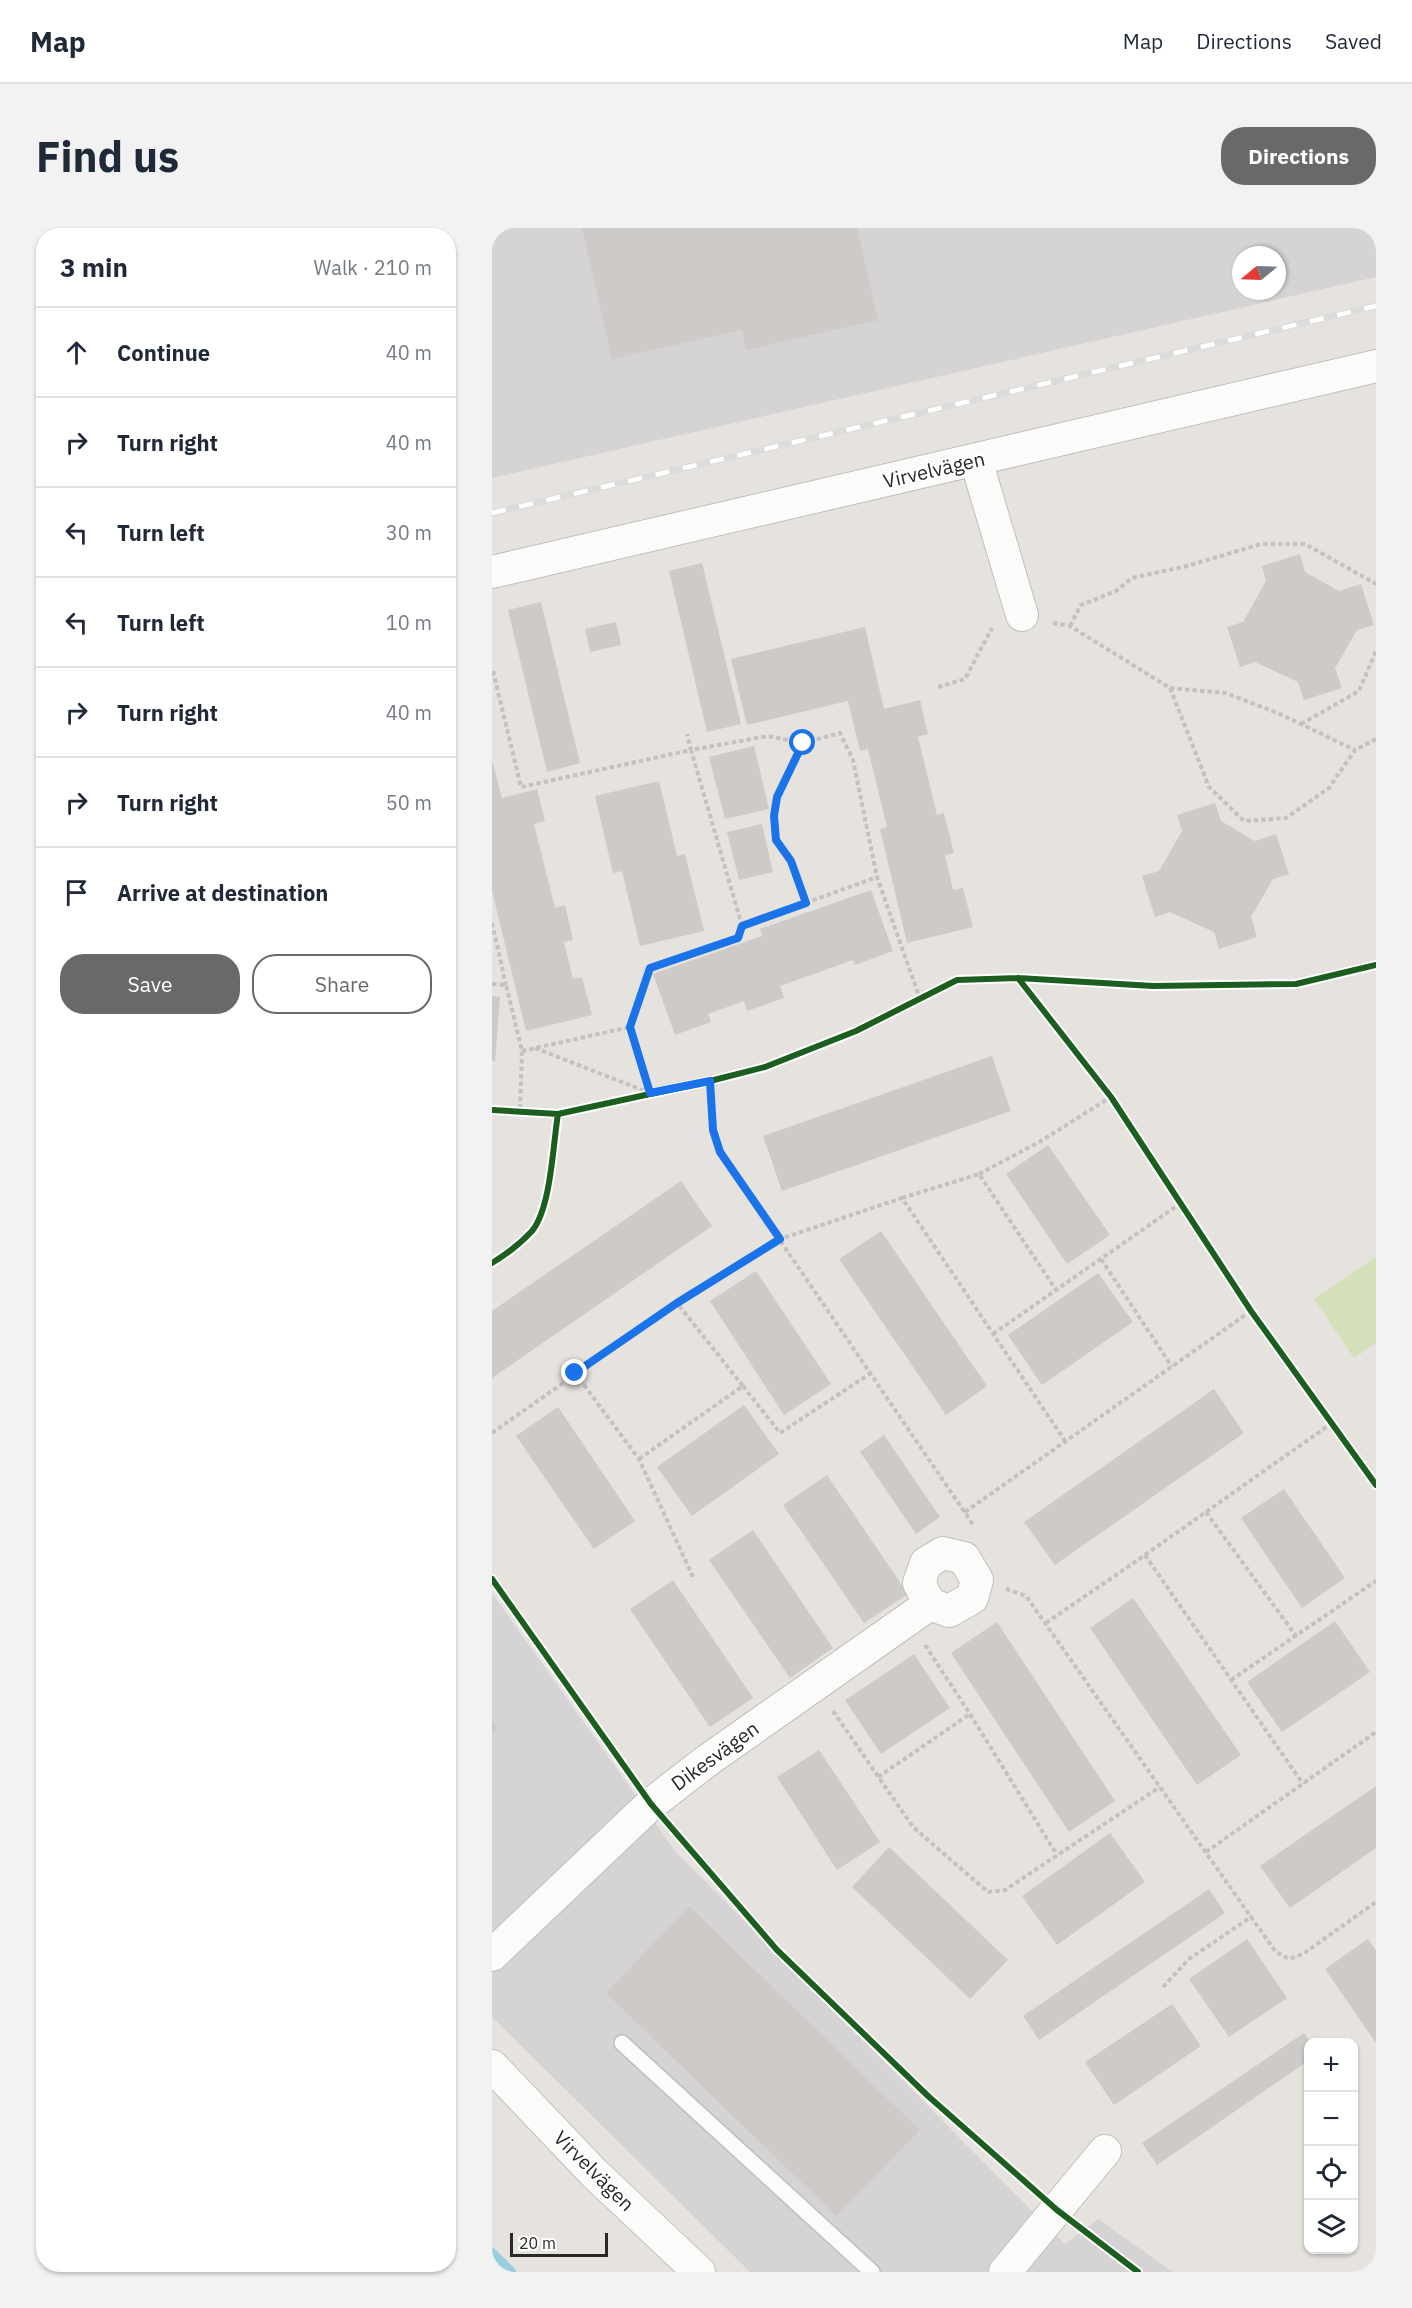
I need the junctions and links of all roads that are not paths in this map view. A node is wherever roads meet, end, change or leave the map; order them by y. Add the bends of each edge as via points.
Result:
1 (1376, 366) edge
2 (976, 460) junction
3 (492, 572) edge
4 (1022, 615) road end
5 (919, 1612) junction
6 (492, 1955) edge
7 (622, 2043) dead end
8 (492, 2066) edge
9 (1105, 2151) dead end
10 (699, 2272) edge
11 (872, 2272) edge
12 (1005, 2272) edge

1 - 2 street, Virvelvägen
2 - 3 street, Virvelvägen
2 - 4 street
5 - 5 street via 949,1611 972,1598 970,1569 943,1554 926,1563 919,1583
5 - 6 street, Dikesvägen via 651,1804
7 - 11 lane
8 - 10 street, Virvelvägen via 595,2174
9 - 12 street

